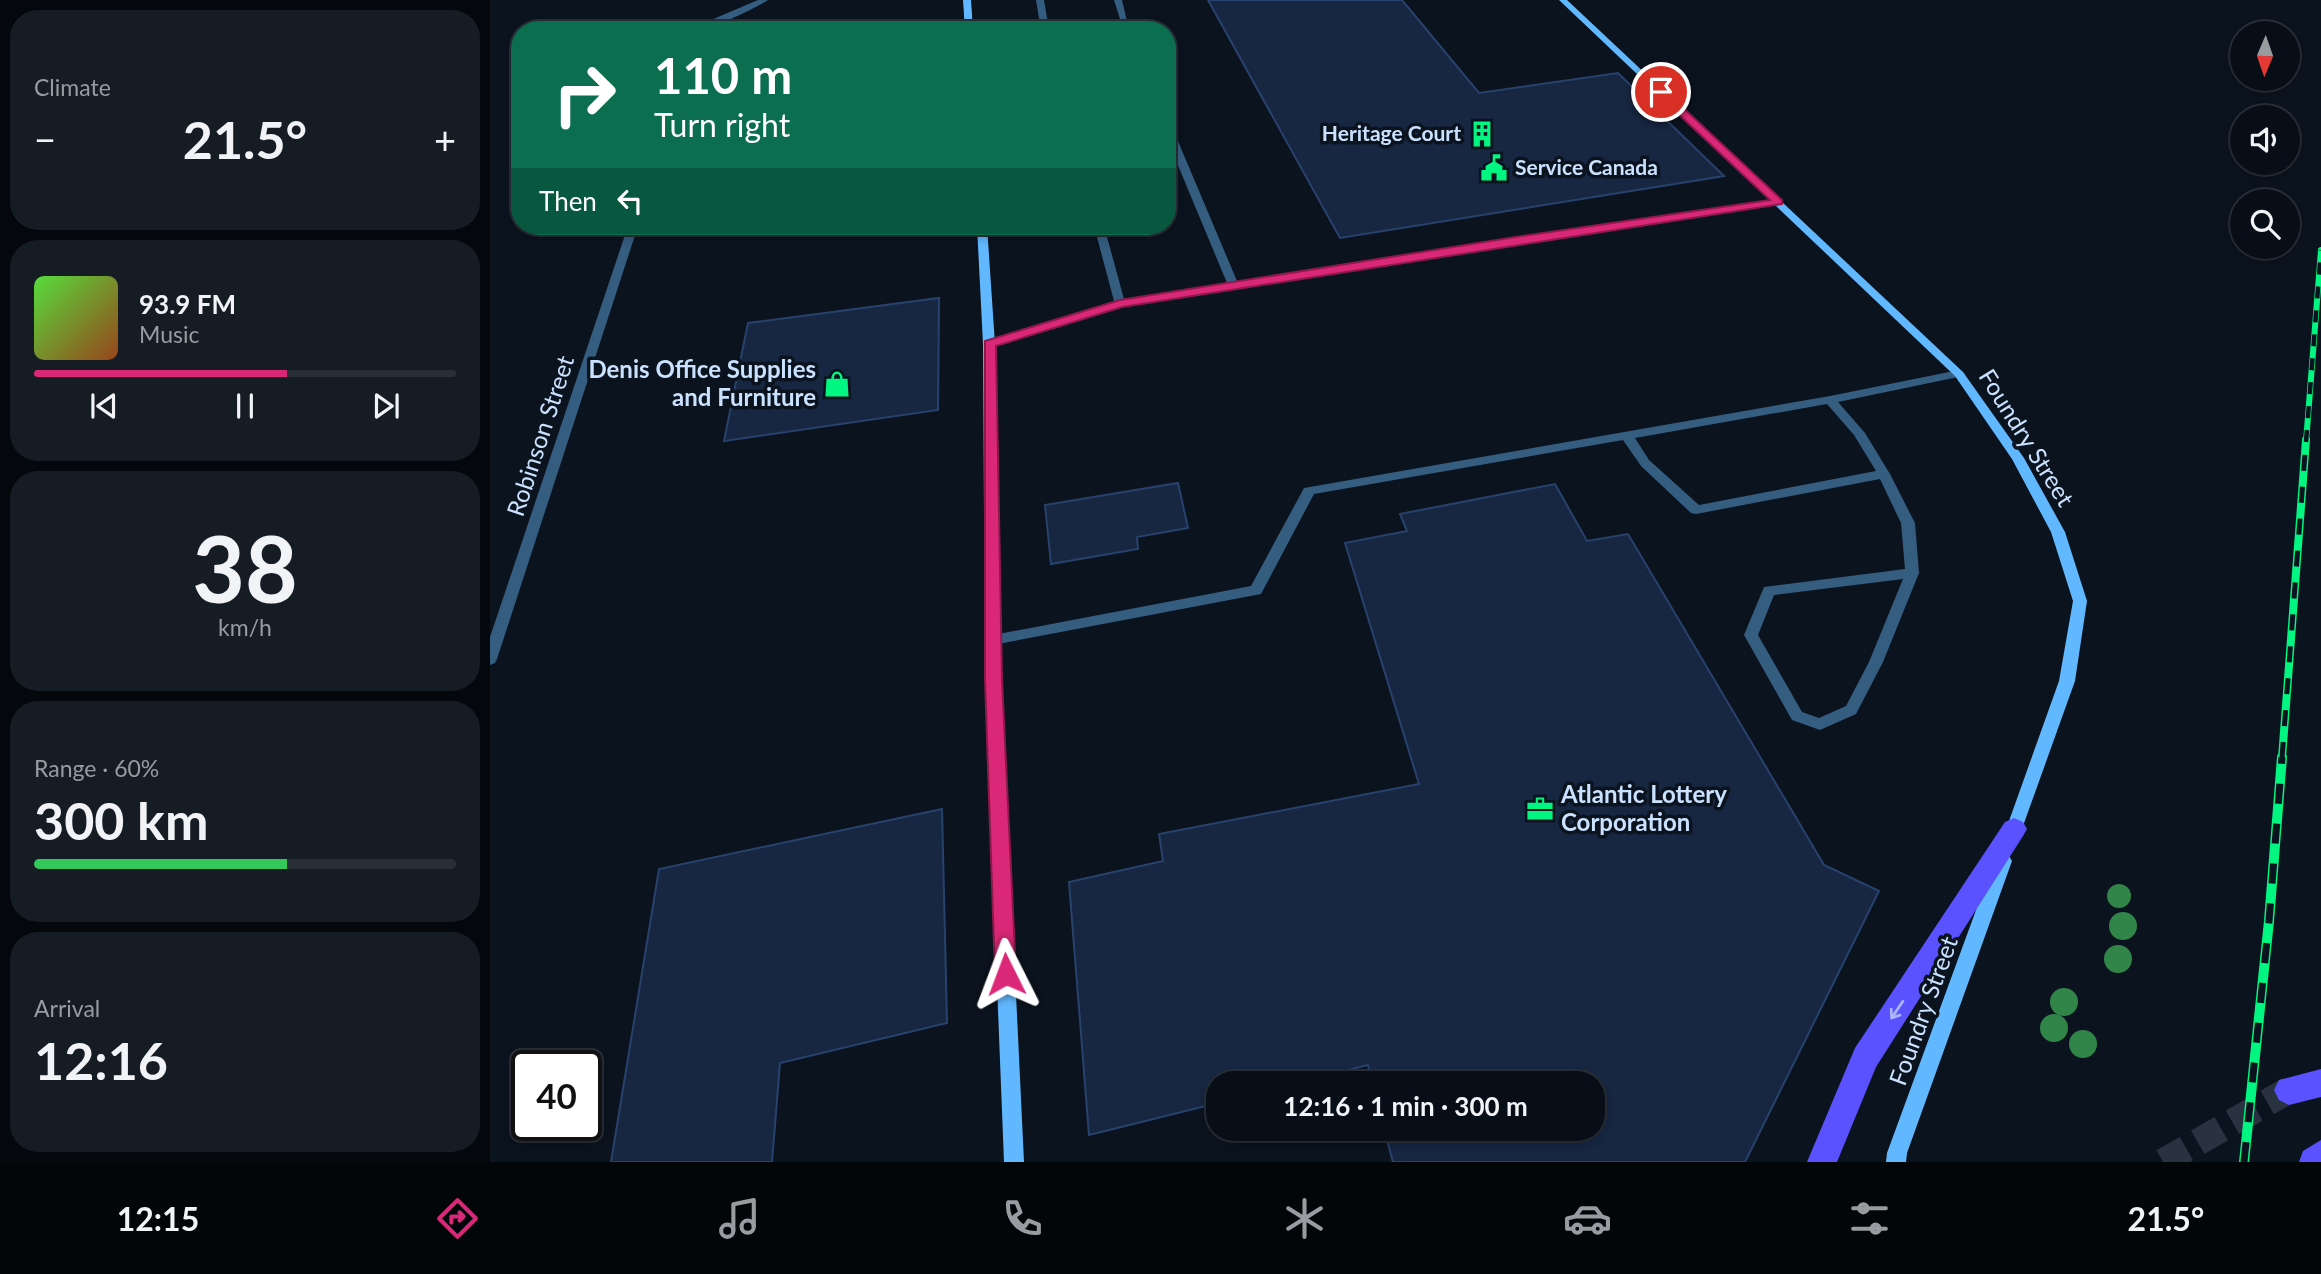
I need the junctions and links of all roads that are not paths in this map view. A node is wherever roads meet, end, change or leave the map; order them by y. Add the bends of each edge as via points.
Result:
1 (764, 0) edge
2 (967, 0) edge
3 (1040, 0) edge
4 (1118, 0) edge
5 (1563, 0) edge
6 (717, 21) edge
7 (968, 21) edge
8 (1044, 21) edge
9 (1124, 21) edge
10 (1176, 149) edge
11 (1778, 202) junction
12 (630, 235) edge
13 (983, 235) edge
14 (1101, 235) edge
15 (1233, 285) junction
16 (1120, 303) junction
17 (989, 344) junction
18 (1959, 374) junction
19 (1830, 400) junction
20 (1627, 436) junction
21 (1884, 474) junction
22 (1912, 573) junction
23 (993, 640) junction
24 (490, 659) edge
25 (2014, 829) junction
26 (2321, 1083) edge
27 (2289, 1090) tunnel mouth
28 (2321, 1155) edge
29 (1014, 1162) edge
30 (1822, 1162) edge
31 (1896, 1162) edge
32 (2315, 1162) edge

1 - 6 street
2 - 7 street
3 - 8 street
4 - 9 street
5 - 11 street, Foundry Street
10 - 15 street
11 - 15 street
11 - 18 street, Foundry Street
12 - 24 street, Robinson Street
13 - 17 street
14 - 16 street
15 - 16 street
16 - 17 street
17 - 23 street
18 - 19 street
18 - 25 street, Foundry Street via 2018,458 2058,532 2080,601 2067,681
19 - 20 street
19 - 21 street via 1859,433
20 - 21 street via 1645,463 1696,510
20 - 23 street via 1310,491 1256,590
21 - 22 street via 1908,523
22 - 22 street via 1851,710 1820,723 1797,716 1751,635 1769,591
23 - 29 street
25 -> 30 main road via 1865,1058
25 - 31 street, Foundry Street
26 - 27 main road
28 - 32 main road

